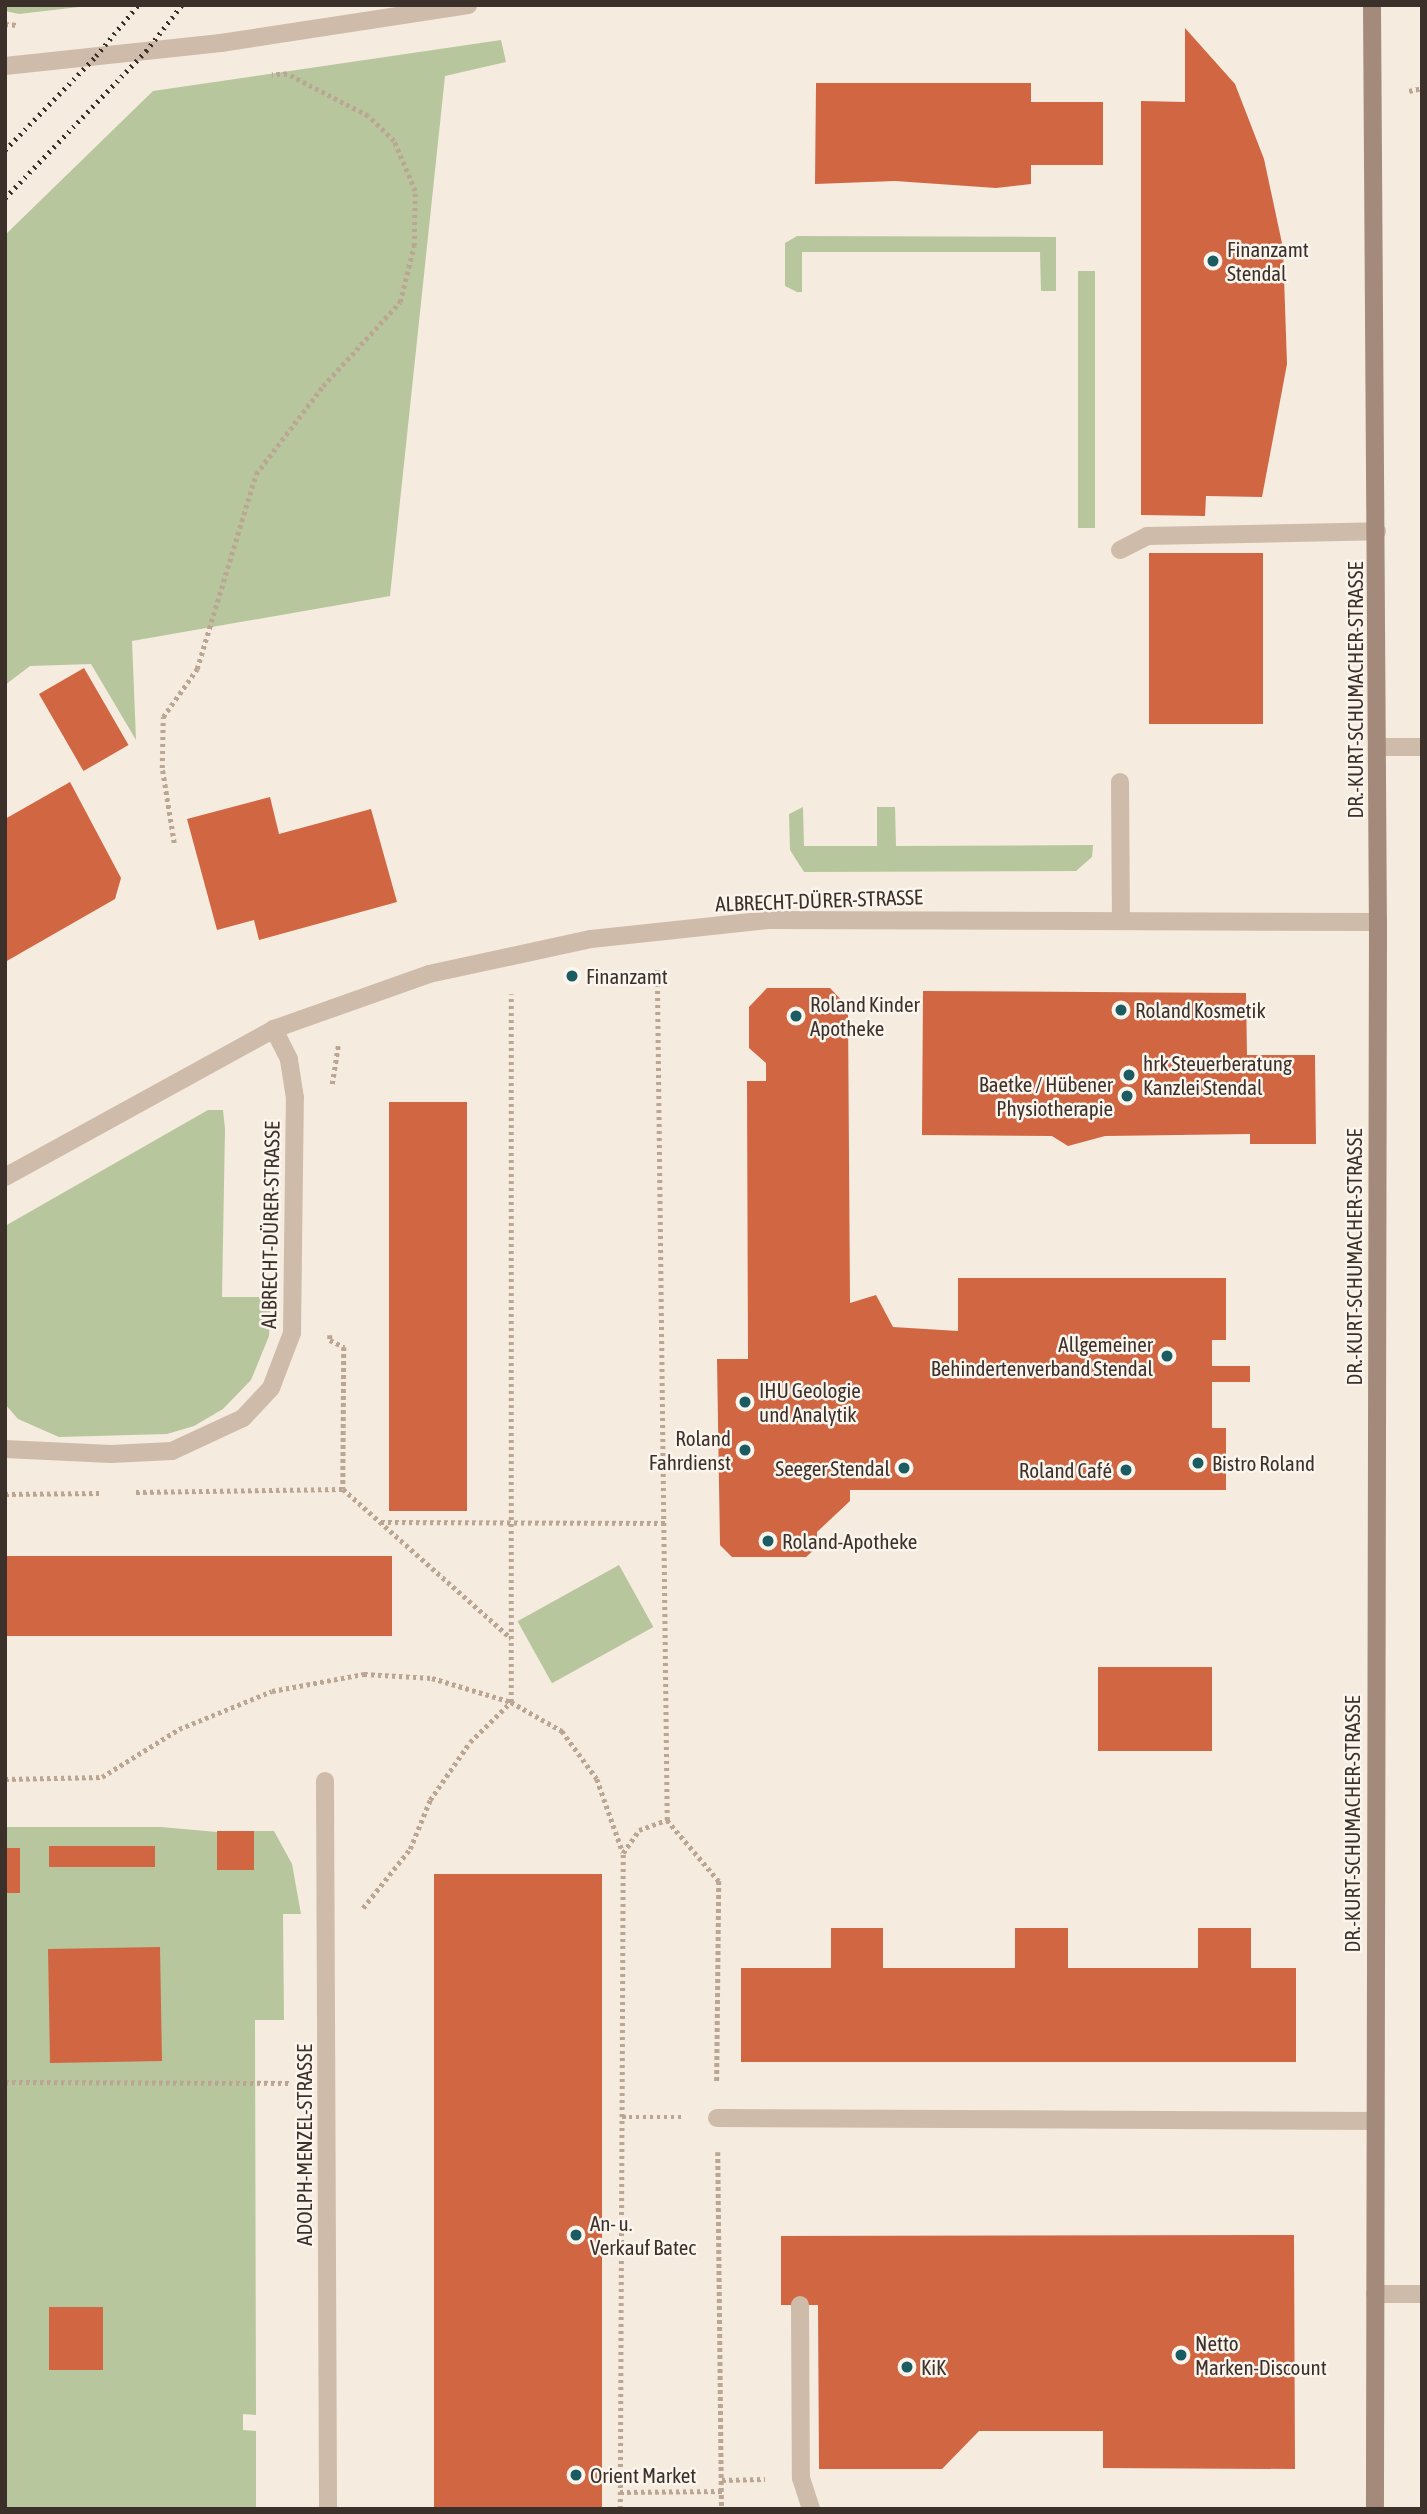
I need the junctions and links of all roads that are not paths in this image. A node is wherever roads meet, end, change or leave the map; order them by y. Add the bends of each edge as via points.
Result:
1 (468, 5) edge
2 (1372, 5) edge
3 (5, 66) edge
4 (1377, 531) junction
5 (1120, 550) dead end
6 (1377, 747) junction
7 (1422, 747) edge
8 (1120, 782) dead end
9 (1121, 919) junction
10 (1378, 922) junction
11 (274, 1029) junction
12 (5, 1177) edge
13 (5, 1450) edge
14 (325, 1781) dead end
15 (717, 2118) road end
16 (1375, 2121) junction
17 (1375, 2294) junction
18 (1422, 2294) edge
19 (800, 2305) dead end
20 (328, 2509) edge
21 (811, 2509) edge
22 (1375, 2509) edge

1 - 3 street via 221,43
2 - 4 street, DR.-KURT-SCHUMACHER-STRASSE
4 - 5 street via 1147,536
4 - 6 street, DR.-KURT-SCHUMACHER-STRASSE
6 - 7 street
6 - 10 street, DR.-KURT-SCHUMACHER-STRASSE
8 - 9 street
9 - 10 street, ALBRECHT-DÜRER-STRASSE
9 - 11 street, ALBRECHT-DÜRER-STRASSE via 768,920 657,930 510,954 429,974
10 - 16 street, DR.-KURT-SCHUMACHER-STRASSE
11 - 12 street, ALBRECHT-DÜRER-STRASSE
11 - 13 street, ALBRECHT-DÜRER-STRASSE via 289,1059 295,1098 292,1333 271,1388 243,1418 173,1451
14 - 20 street, ADOLPH-MENZEL-STRASSE
15 - 16 street
16 - 17 street, DR.-KURT-SCHUMACHER-STRASSE
17 - 18 street
17 - 22 street, DR.-KURT-SCHUMACHER-STRASSE
19 - 21 street via 801,2479

